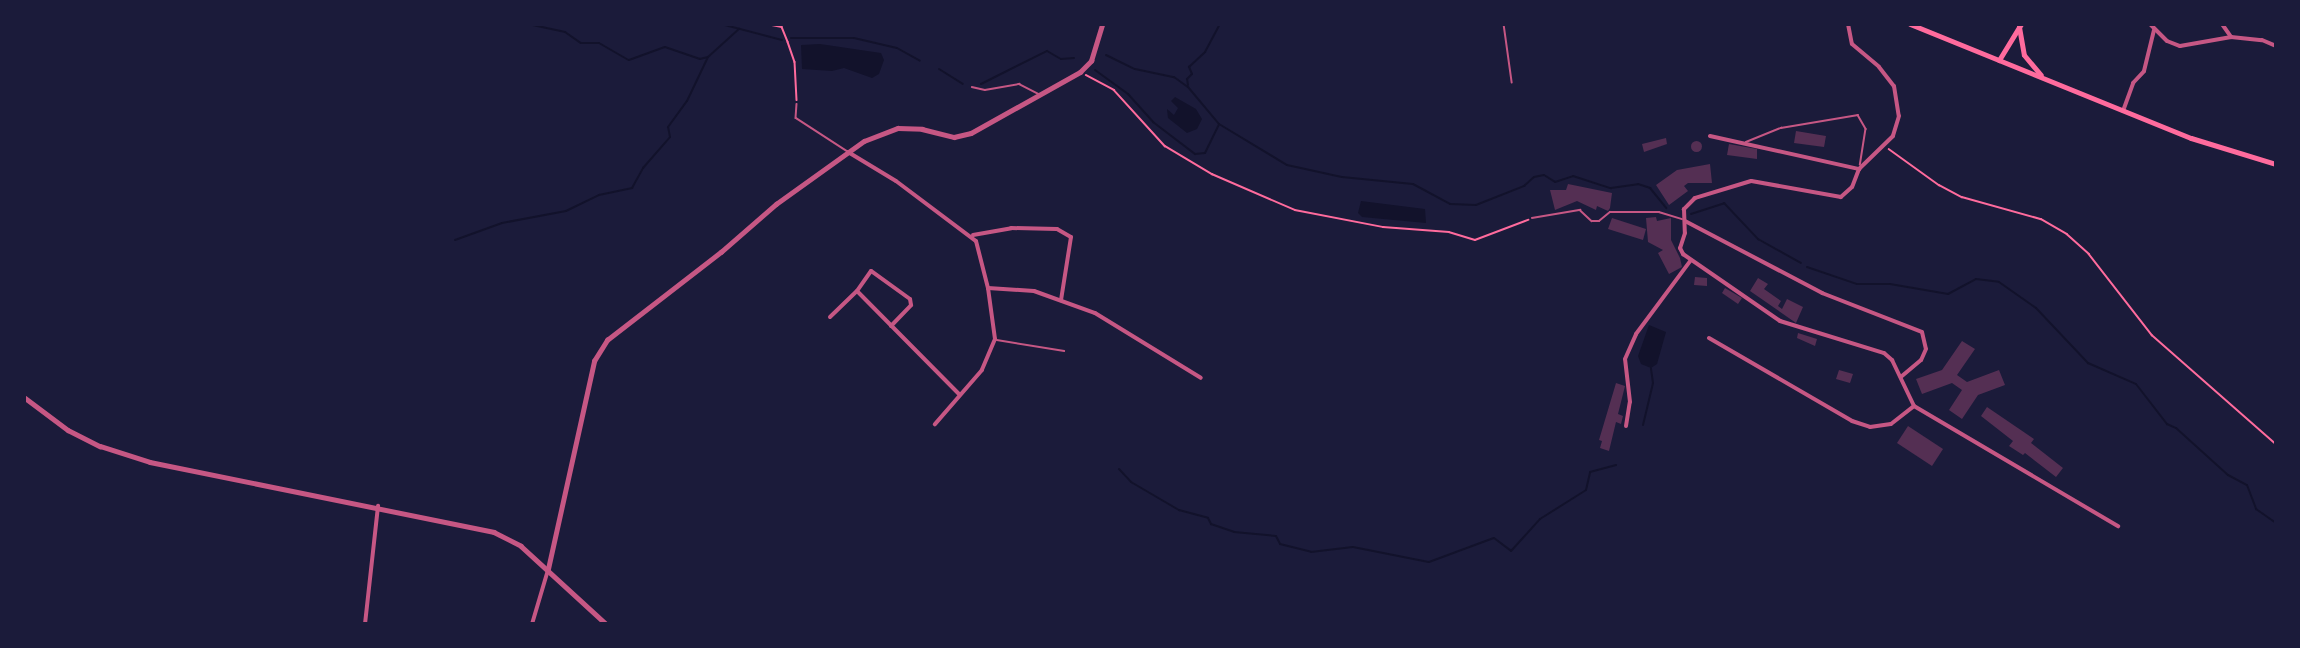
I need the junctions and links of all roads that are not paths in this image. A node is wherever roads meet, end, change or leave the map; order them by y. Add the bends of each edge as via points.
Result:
1 (1102, 24) edge
2 (1504, 24) edge
3 (1848, 24) edge
4 (1910, 24) edge
5 (2150, 24) edge
6 (2222, 24) edge
7 (2020, 26) edge
8 (2154, 30) junction
9 (2231, 37) junction
10 (2276, 46) edge
11 (1999, 60) junction
12 (2043, 78) junction
13 (1512, 82) dead end
14 (972, 87) dead end
15 (1039, 94) junction
16 (797, 104) road end
17 (2123, 111) junction
18 (1710, 136) dead end
19 (1746, 142) junction
20 (848, 152) junction
21 (2276, 164) edge
22 (1859, 169) junction
23 (1532, 218) road end
24 (1685, 221) junction
25 (973, 235) junction
26 (1691, 260) junction
27 (988, 288) junction
28 (857, 291) junction
29 (1061, 300) junction
30 (830, 317) dead end
31 (891, 326) junction
32 (1709, 338) dead end
33 (995, 339) junction
34 (1064, 351) dead end
35 (1201, 378) dead end
36 (1901, 378) junction
37 (960, 395) junction
38 (24, 397) edge
39 (1914, 406) junction
40 (935, 424) dead end
41 (1626, 426) dead end
42 (378, 506) junction
43 (2118, 526) dead end
44 (548, 569) junction
45 (365, 624) edge
46 (532, 624) edge
47 (606, 624) edge

1 - 15 street via 1091,61 1080,72
2 - 13 lane
3 - 22 street via 1852,44 1888,76 1898,96 1898,125 1886,146
4 - 11 main road
5 - 8 street
6 - 9 street
7 - 11 main road
7 - 12 main road via 2024,55
8 - 9 street via 2180,46
8 - 17 street via 2144,71 2133,83
9 - 10 street via 2262,40
11 - 12 main road
12 - 17 main road
14 - 15 lane via 985,90 1019,84
15 - 20 street via 964,136 898,128
16 - 20 lane via 796,118
17 - 21 main road via 2249,158
18 - 19 street
19 - 22 street
19 - 22 lane via 1781,129 1857,115 1866,129
20 - 25 street
20 - 44 street via 776,204 599,348
22 - 24 street via 1847,194 1833,199 1751,181 1728,185 1688,204
23 - 24 lane via 1580,210 1592,221 1599,221 1610,212 1659,212
24 - 26 street via 1680,248
24 - 36 street via 1829,296 1922,332 1926,349 1921,360
25 - 27 street
25 - 29 street via 1011,228 1057,229 1071,237
26 - 36 street via 1780,321 1884,353
26 - 41 street via 1636,334 1625,359 1630,402
27 - 29 street via 1034,291
27 - 33 street
28 - 30 street
28 - 31 street
28 - 31 street via 871,271 907,295 911,305
29 - 35 street via 1110,320
31 - 37 street
32 - 39 street via 1852,421 1870,427 1892,424
33 - 34 lane
33 - 37 street via 982,370
36 - 39 street
37 - 40 street
38 - 42 street via 68,430 100,446 150,462
39 - 43 street
42 - 44 street via 494,532 521,546
42 - 45 street
44 - 46 street
44 - 47 street

